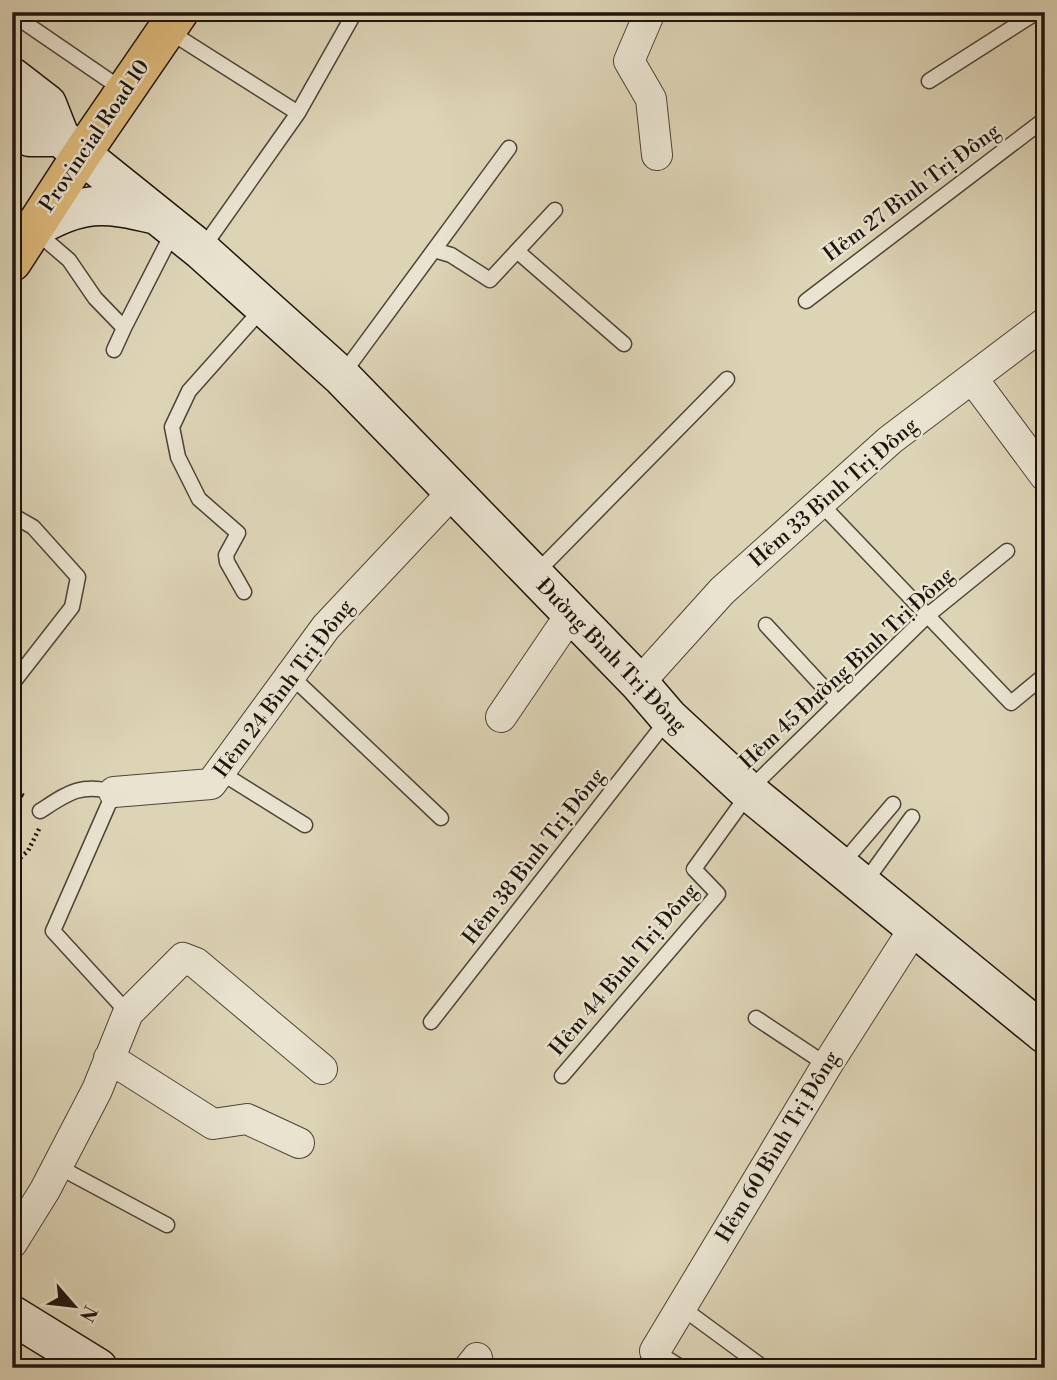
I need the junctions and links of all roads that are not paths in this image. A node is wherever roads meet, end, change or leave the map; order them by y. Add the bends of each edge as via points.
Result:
1 (355, 12) edge
2 (650, 12) edge
3 (1037, 12) edge
4 (12, 14) edge
5 (173, 21) edge
6 (12, 77) edge
7 (929, 81) dead end
8 (124, 91) junction
9 (298, 113) junction
10 (1045, 119) edge
11 (12, 124) edge
12 (71, 144) junction
13 (509, 148) dead end
14 (657, 155) dead end
15 (555, 210) dead end
16 (33, 229) junction
17 (179, 232) junction
18 (434, 250) junction
19 (517, 251) junction
20 (12, 262) edge
21 (806, 301) dead end
22 (264, 307) junction
23 (1045, 323) edge
24 (124, 328) junction
25 (624, 344) dead end
26 (114, 349) dead end
27 (341, 376) junction
28 (727, 379) dead end
29 (972, 379) junction
30 (1045, 476) edge
31 (452, 493) junction
32 (821, 504) junction
33 (12, 515) edge
34 (1007, 551) dead end
35 (533, 576) junction
36 (244, 592) dead end
37 (571, 614) junction
38 (928, 615) junction
39 (766, 625) dead end
40 (1045, 675) edge
41 (291, 676) junction
42 (639, 683) junction
43 (12, 684) edge
44 (838, 704) junction
45 (501, 717) dead end
46 (669, 718) junction
47 (220, 772) junction
48 (748, 791) junction
49 (114, 792) junction
50 (893, 804) dead end
51 (912, 817) dead end
52 (41, 818) road end
53 (441, 818) dead end
54 (305, 825) dead end
55 (850, 877) junction
56 (915, 927) junction
57 (128, 1013) junction
58 (757, 1018) dead end
59 (431, 1022) dead end
60 (1045, 1034) edge
61 (109, 1058) junction
62 (827, 1065) junction
63 (322, 1069) dead end
64 (562, 1076) dead end
65 (299, 1143) dead end
66 (57, 1166) junction
67 (167, 1225) dead end
68 (12, 1243) edge
69 (681, 1307) junction
70 (12, 1315) edge
71 (649, 1359) edge
72 (98, 1368) edge
73 (682, 1368) edge
74 (764, 1368) edge

1 - 9 lane
2 - 14 street via 629,61 651,100
3 - 7 lane
4 - 8 lane
5 - 8 main road, Provincial Road 10
5 - 9 lane
6 - 12 street via 47,104
8 - 12 main road, Provincial Road 10
9 - 17 lane
10 - 21 lane, Hẻm 27 Bình Trị Đông
11 - 12 street via 30,137
12 - 16 main road, Provincial Road 10
12 - 17 street, Đường Bình Trị Đông
13 - 18 lane
15 - 19 lane
16 - 17 street via 62,211 93,206 131,209
16 - 20 main road, Provincial Road 10
16 - 24 lane via 69,260 95,298
17 - 22 street, Đường Bình Trị Đông
17 - 24 lane
18 - 19 lane via 451,255 490,280
18 - 27 lane
19 - 25 lane
22 - 27 street, Đường Bình Trị Đông
22 - 36 lane via 189,391 172,427 178,457 199,499 238,533 226,555
23 - 29 street, Hẻm 33 Bình Trị Đông
24 - 26 lane
27 - 31 street, Đường Bình Trị Đông
28 - 35 lane
29 - 30 street
29 - 32 street, Hẻm 33 Bình Trị Đông via 890,440
31 - 35 street, Đường Bình Trị Đông
31 - 41 street, Hẻm 24 Bình Trị Đông via 326,627
32 - 38 lane
32 - 42 street, Hẻm 33 Bình Trị Đông via 722,591
33 - 43 lane via 33,527 78,577 72,607
34 - 38 lane, Hẻm 45 Đường Bình Trị Đông
35 - 37 street, Đường Bình Trị Đông
37 - 42 street, Đường Bình Trị Đông
37 - 45 street
38 - 40 lane via 1011,703
38 - 44 lane, Hẻm 45 Đường Bình Trị Đông
39 - 44 lane
41 - 47 street, Hẻm 24 Bình Trị Đông
41 - 53 lane
42 - 46 street, Đường Bình Trị Đông
44 - 48 lane, Hẻm 45 Đường Bình Trị Đông
46 - 48 street, Đường Bình Trị Đông
46 - 59 lane, Hẻm 38 Bình Trị Đông
47 - 49 street, Hẻm 24 Bình Trị Đông via 211,784
47 - 54 lane
48 - 55 street, Đường Bình Trị Đông
48 - 64 lane, Hẻm 44 Bình Trị Đông via 694,869 718,894
49 - 52 lane via 93,787 69,792
49 - 57 lane via 52,931
50 - 55 lane
51 - 55 lane
55 - 56 street, Đường Bình Trị Đông
56 - 60 street, Đường Bình Trị Đông
56 - 62 street, Hẻm 60 Bình Trị Đông
57 - 61 street
57 - 63 street via 187,958
58 - 62 lane
61 - 65 street via 213,1124 247,1119
61 - 66 street
62 - 69 street, Hẻm 60 Bình Trị Đông
66 - 67 lane
66 - 68 street
69 - 71 street, Hẻm 60 Bình Trị Đông
69 - 74 lane
70 - 72 street
71 - 73 lane

